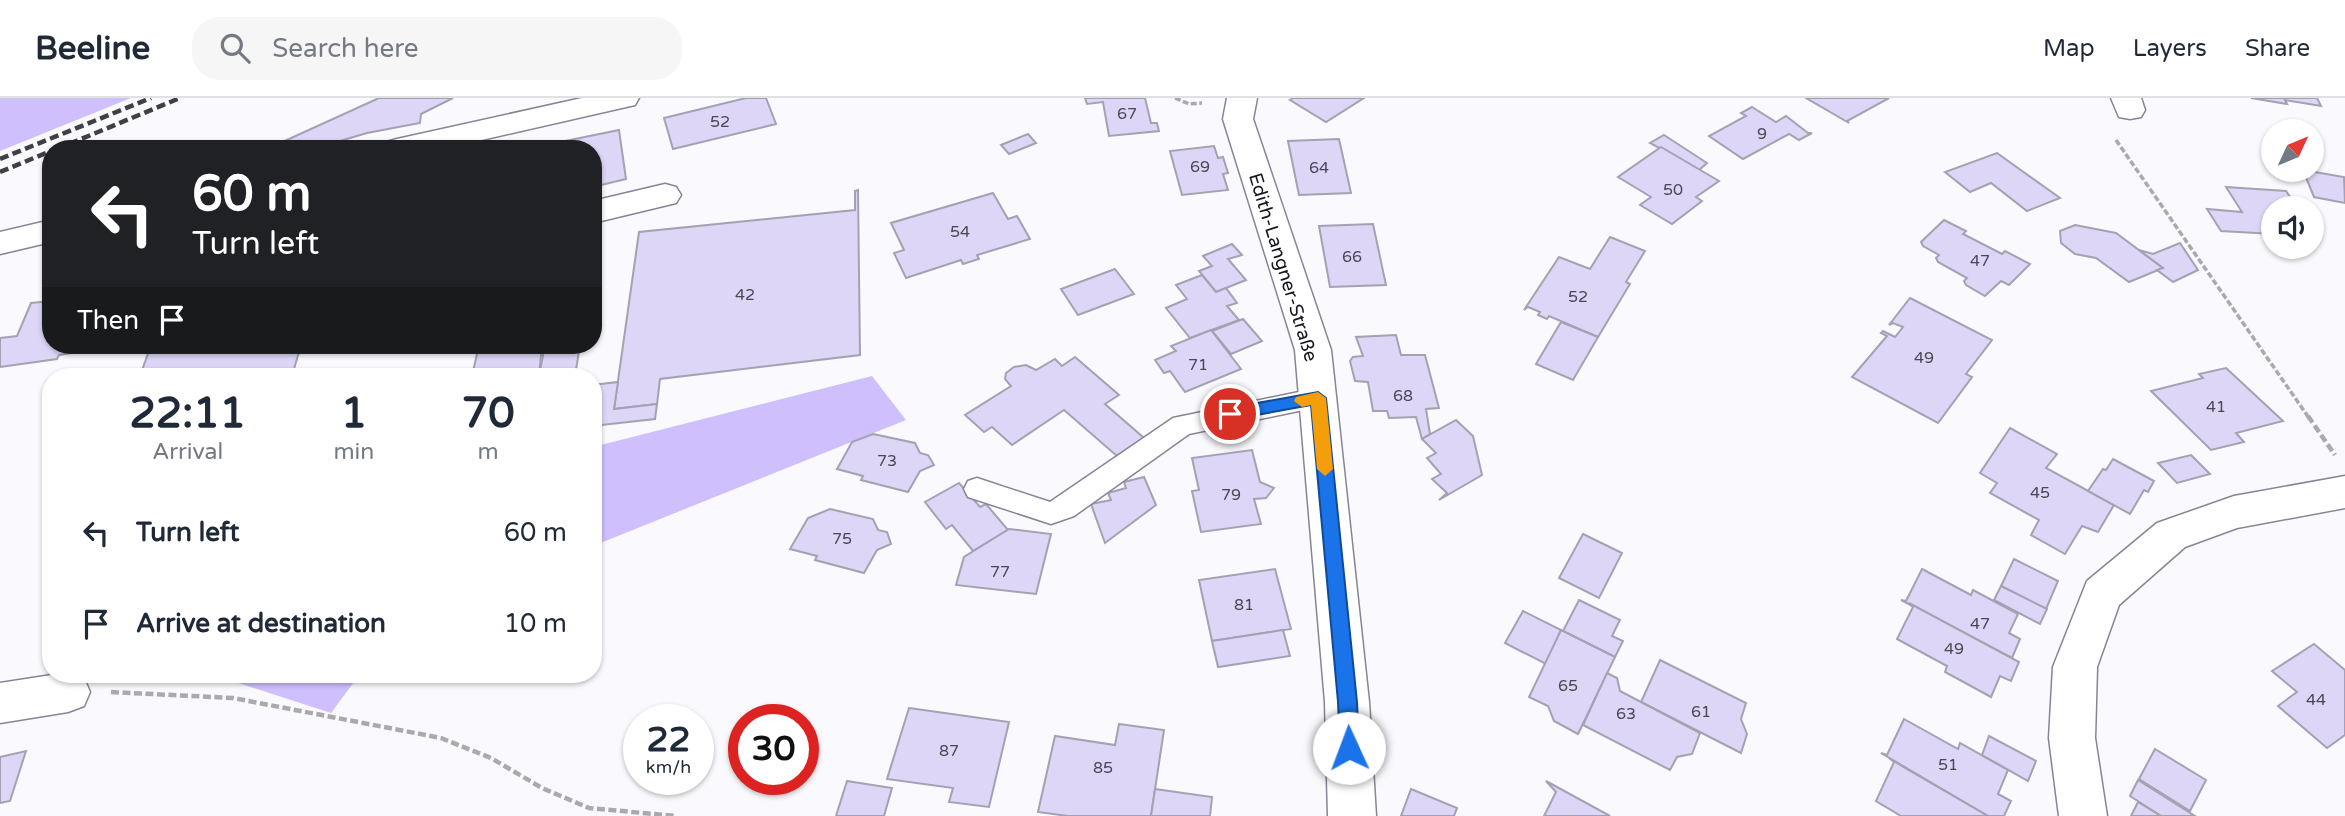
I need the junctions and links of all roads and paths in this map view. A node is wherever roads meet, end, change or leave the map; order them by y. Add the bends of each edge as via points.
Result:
1 (624, 98) edge
2 (1175, 98) edge
3 (1242, 98) edge
4 (1189, 104) dead end
5 (2112, 134) dead end
6 (437, 140) edge
7 (665, 195) dead end
8 (602, 210) edge
9 (42, 233) edge
10 (0, 243) edge
11 (1318, 398) junction
12 (2341, 476) edge
13 (977, 489) dead end
14 (68, 692) joint
15 (0, 704) edge
16 (676, 816) edge
17 (1352, 816) edge
18 (2083, 816) edge

1 - 6 street
2 - 4 path
3 - 11 street, Edith-Langner-Straße via 1238,119 1313,350
5 - 12 path
7 - 8 street
9 - 10 street
11 - 13 lane via 1182,425 1051,513
11 - 17 street, Edith-Langner-Straße via 1348,702
12 - 18 street via 2171,535 2102,594 2075,667 2072,737
14 - 15 street
14 - 16 path via 233,698 440,738 491,758 542,788 589,808

